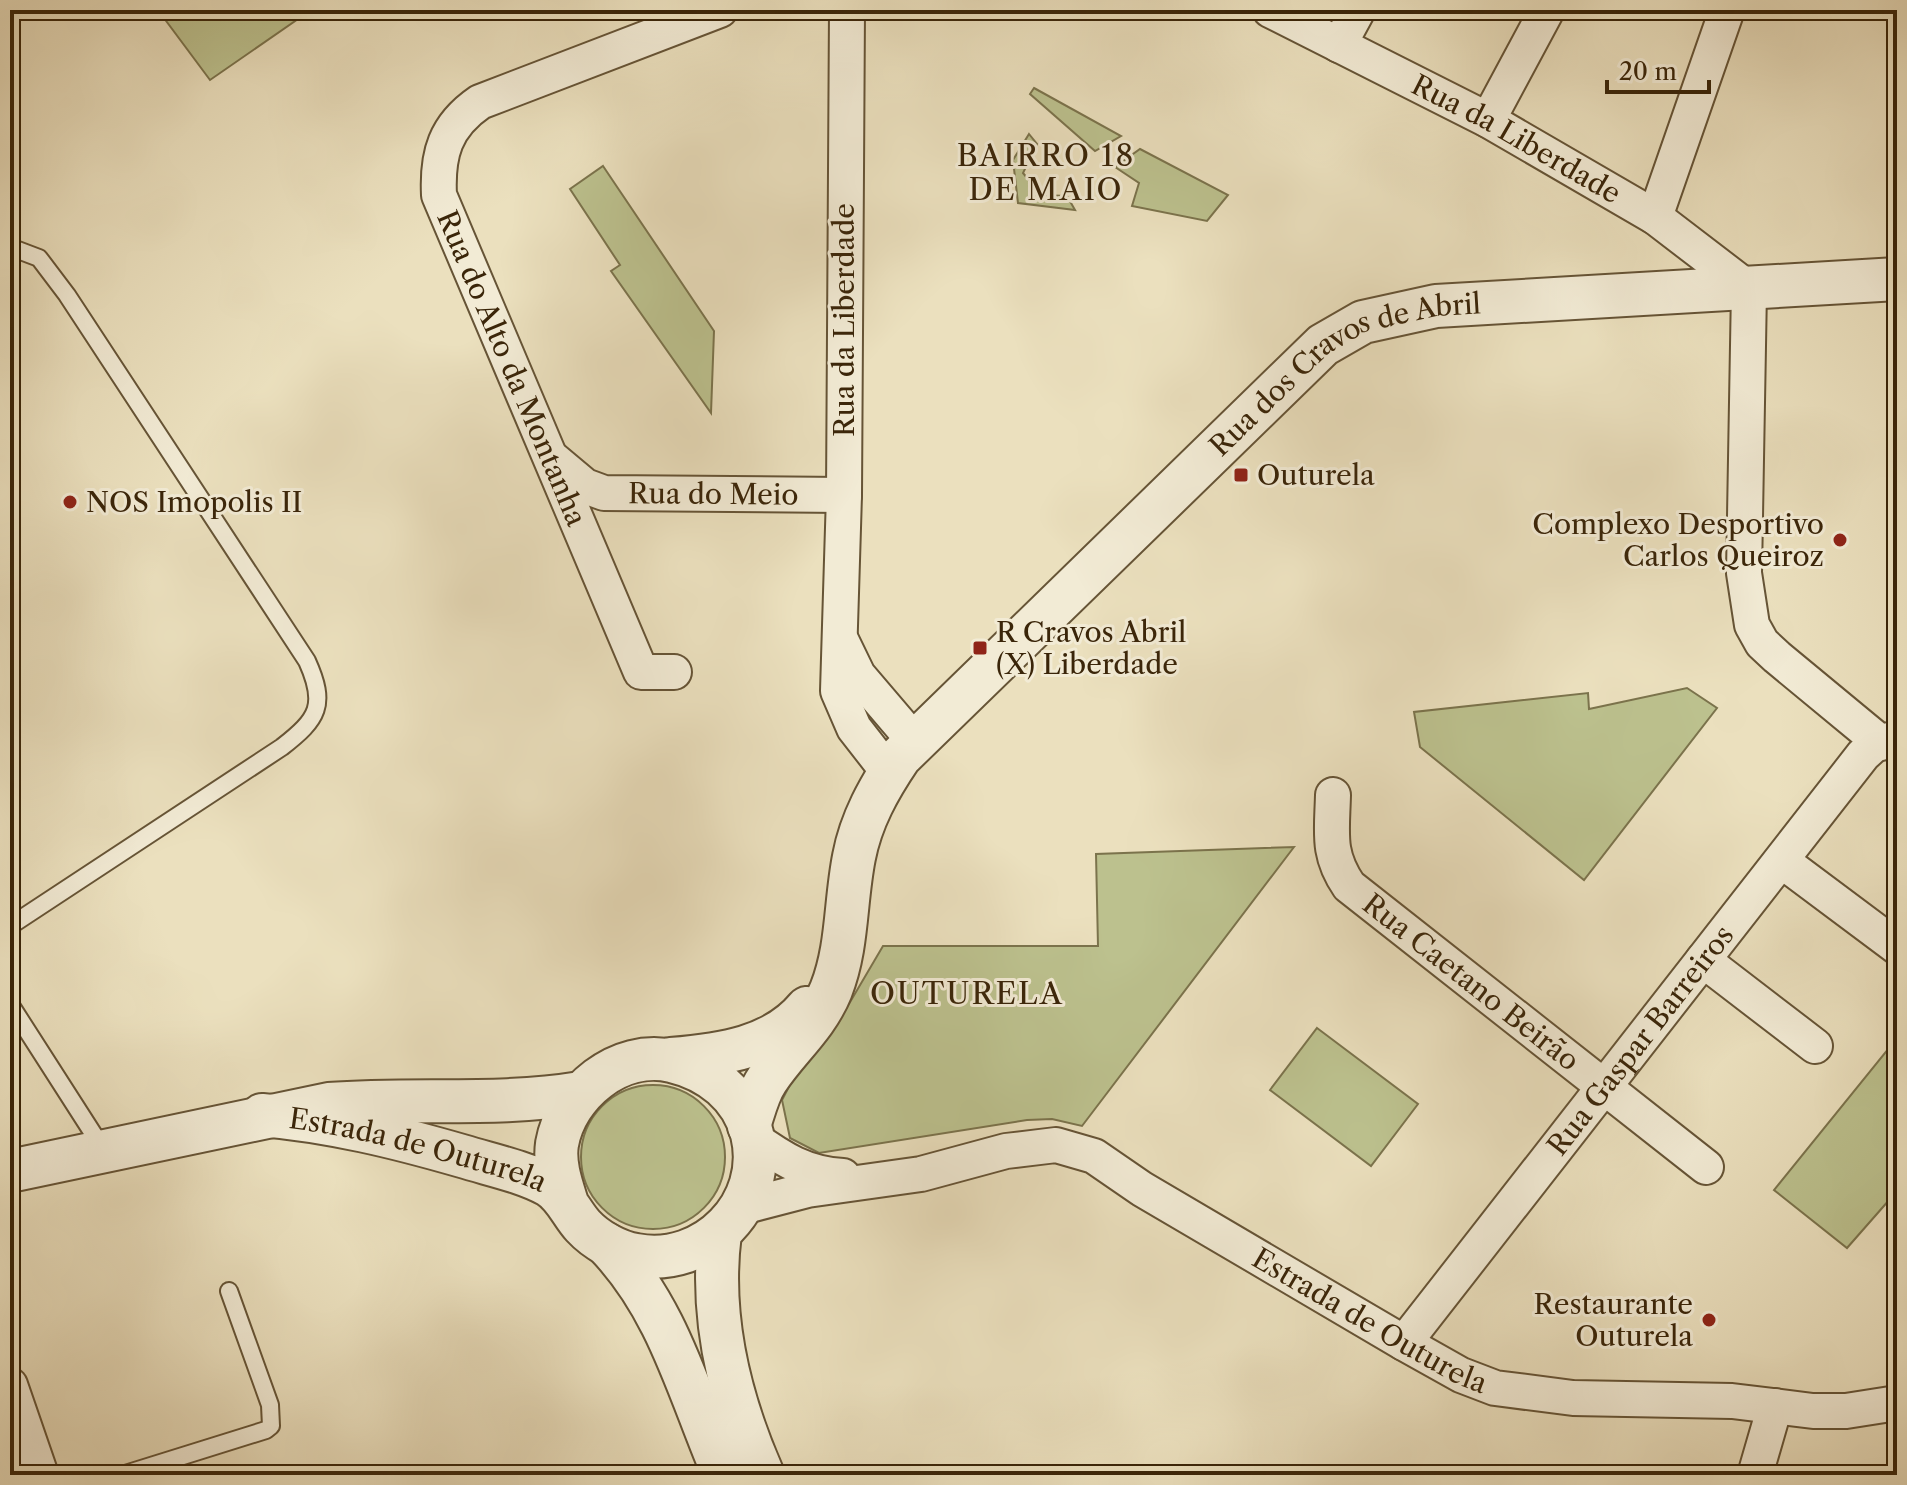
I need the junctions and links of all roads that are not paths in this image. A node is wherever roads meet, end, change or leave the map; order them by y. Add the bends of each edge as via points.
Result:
1 (720, 10) edge
2 (847, 10) edge
3 (1270, 10) edge
4 (1358, 10) edge
5 (1547, 10) edge
6 (1727, 10) edge
7 (1339, 45) junction
8 (1488, 120) junction
9 (1655, 217) junction
10 (10, 247) edge
11 (1897, 279) edge
12 (1749, 289) junction
13 (548, 454) junction
14 (620, 493) junction
15 (844, 495) junction
16 (591, 554) junction
17 (674, 672) dead end
18 (1889, 740) edge
19 (902, 758) junction
20 (1333, 795) dead end
21 (1782, 861) junction
22 (10, 926) edge
23 (1897, 947) edge
24 (843, 954) junction
25 (1703, 960) junction
26 (10, 1004) edge
27 (1815, 1046) dead end
28 (668, 1060) junction
29 (1602, 1086) junction
30 (581, 1093) junction
31 (262, 1115) junction
32 (751, 1132) junction
33 (103, 1149) junction
34 (1706, 1167) dead end
35 (10, 1171) edge
36 (875, 1179) junction
37 (567, 1203) junction
38 (731, 1220) junction
39 (606, 1244) junction
40 (229, 1291) dead end
41 (1404, 1343) junction
42 (10, 1385) edge
43 (1897, 1403) edge
44 (1775, 1406) junction
45 (41, 1475) edge
46 (122, 1475) edge
47 (724, 1475) edge
48 (763, 1475) edge
49 (1755, 1475) edge

1 - 13 street, Rua do Alto da Montanha via 506,90 461,115 445,136 438,165 439,195
2 - 15 street, Rua da Liberdade
3 - 7 street, Rua da Liberdade
4 - 7 street
5 - 8 street
6 - 9 street
7 - 8 street, Rua da Liberdade
8 - 9 street, Rua da Liberdade
9 - 12 street, Rua da Liberdade
10 - 22 lane via 39,258 67,295 307,661 318,699 308,727 282,747
11 - 12 street, Rua dos Cravos de Abril
12 - 18 street, Rua Gaspar Barreiros via 1744,573 1752,625 1777,657
12 - 19 street, Rua dos Cravos de Abril via 1436,306 1393,313 1341,333
13 - 14 street, Rua do Meio via 585,486
13 - 16 street, Rua do Alto da Montanha
14 - 15 street, Rua do Meio
14 - 16 street via 599,524
15 - 19 street, Rua da Liberdade via 838,691 844,711
16 - 17 street, Rua do Alto da Montanha via 641,672
18 - 21 street, Rua Gaspar Barreiros via 1863,755
19 - 24 street via 871,804 854,857
20 - 29 street, Rua Caetano Beirão via 1332,849 1349,886
21 - 23 street
21 - 25 street, Rua Gaspar Barreiros
24 - 28 street via 804,1013 778,1032 749,1047
24 - 32 street via 814,1025 766,1081
25 - 27 street
25 - 29 street, Rua Gaspar Barreiros
26 - 33 lane
28 - 30 street, Estrada de Outurela via 636,1061 606,1072
28 - 32 street, Estrada de Outurela via 718,1081 737,1101
29 - 34 street, Rua Caetano Beirão
29 - 41 street, Rua Gaspar Barreiros
30 - 31 street, Estrada de Outurela via 528,1102 344,1102
30 - 37 street, Estrada de Outurela via 565,1118 557,1146 558,1175
31 - 33 street, Estrada de Outurela
31 - 37 street, Estrada de Outurela via 407,1140 539,1181
32 - 36 street, Estrada de Outurela via 807,1170
32 - 38 street via 751,1185
33 - 35 street, Estrada de Outurela
36 - 38 street, Estrada de Outurela via 807,1190
36 - 41 street, Estrada de Outurela via 921,1174 1032,1147 1076,1149
37 - 39 street, Estrada de Outurela via 583,1227
38 - 39 street, Estrada de Outurela via 695,1250 665,1257 635,1255
38 - 48 street via 717,1286 726,1375
39 - 47 street via 631,1270 668,1333
40 - 46 lane via 270,1405 271,1426
41 - 44 street, Estrada de Outurela via 1495,1388 1573,1398
42 - 45 street
43 - 44 street, Estrada de Outurela via 1846,1411
44 - 49 street

